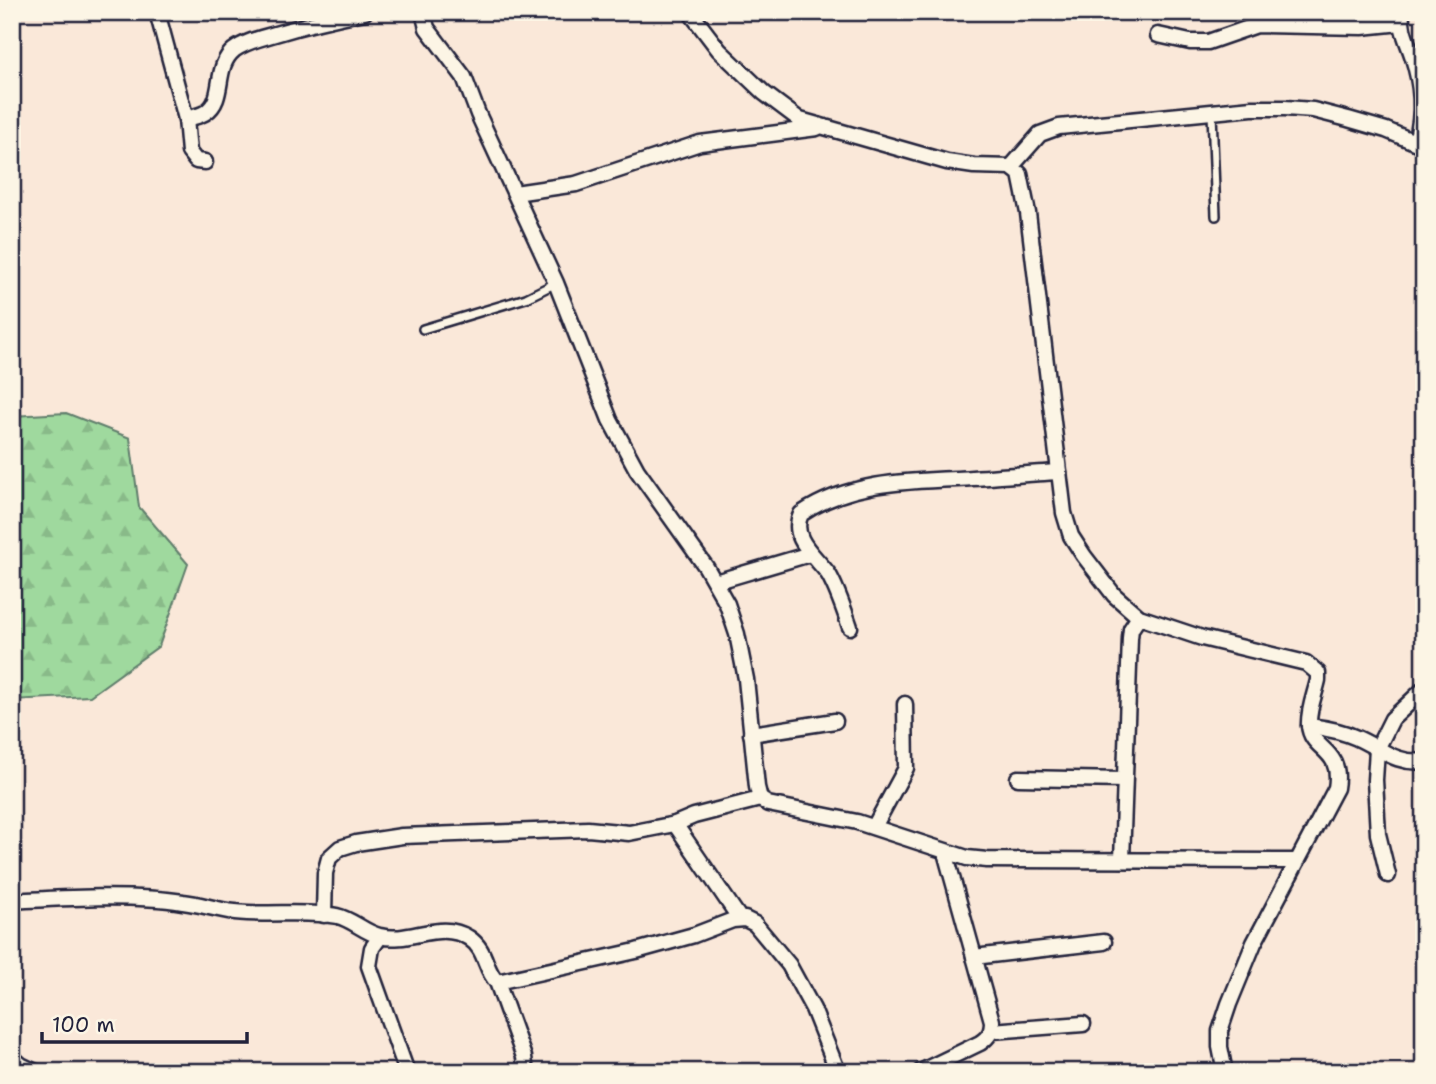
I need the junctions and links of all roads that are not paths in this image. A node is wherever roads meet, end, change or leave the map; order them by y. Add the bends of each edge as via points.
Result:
1 (157, 12) edge
2 (365, 12) edge
3 (423, 12) edge
4 (690, 12) edge
5 (1402, 18) edge
6 (1158, 35) dead end
7 (1212, 112) junction
8 (186, 119) junction
9 (820, 128) junction
10 (1420, 144) edge
11 (205, 162) dead end
12 (1011, 167) junction
13 (515, 193) junction
14 (1216, 216) dead end
15 (556, 283) junction
16 (423, 329) dead end
17 (1059, 472) junction
18 (810, 554) junction
19 (715, 582) junction
20 (1139, 617) junction
21 (850, 626) dead end
22 (1424, 689) edge
23 (905, 704) dead end
24 (835, 721) dead end
25 (1309, 726) junction
26 (751, 734) junction
27 (1377, 749) junction
28 (1424, 761) edge
29 (1018, 778) dead end
30 (1124, 780) junction
31 (760, 799) junction
32 (675, 824) junction
33 (874, 827) junction
34 (945, 852) junction
35 (1122, 860) junction
36 (1296, 861) junction
37 (1388, 875) dead end
38 (12, 901) edge
39 (324, 915) junction
40 (740, 919) junction
41 (380, 937) junction
42 (1104, 942) dead end
43 (974, 957) junction
44 (497, 982) junction
45 (1083, 1024) dead end
46 (992, 1031) junction
47 (12, 1057) edge
48 (943, 1067) edge
49 (36, 1072) edge
50 (408, 1072) edge
51 (526, 1072) edge
52 (838, 1072) edge
53 (920, 1072) edge
54 (1225, 1072) edge

1 - 8 street
2 - 8 street via 304,24 235,49 222,66 213,106
3 - 13 street via 427,27 464,77
4 - 9 street via 719,50 764,93 800,120
5 - 6 street via 1362,27 1257,25 1208,42
5 - 10 street via 1422,100
7 - 10 street via 1313,110
7 - 12 street via 1048,129
7 - 14 lane
8 - 11 street via 191,158
9 - 12 street via 947,162
9 - 13 street via 700,144 576,184
12 - 17 street via 1020,174 1026,200
13 - 15 street
15 - 16 lane via 526,299
15 - 19 street via 610,419 637,470
17 - 18 street via 902,481 845,494 801,514 798,528
17 - 20 street via 1071,536 1114,595
18 - 19 street
18 - 21 street via 830,577
19 - 26 street via 727,604 747,679
20 - 25 street via 1311,666 1318,680
20 - 30 street via 1130,638
22 - 27 street via 1392,719
23 - 33 street via 906,768
24 - 26 street
25 - 27 street via 1357,738
25 - 36 street via 1339,772 1336,788
26 - 31 street
27 - 28 street via 1396,759
27 - 37 street via 1378,834
29 - 30 street
30 - 35 street
31 - 32 street
31 - 33 street
32 - 39 street via 629,833 588,829 402,836 356,843 329,858
32 - 40 street
33 - 34 street
34 - 35 street via 987,860
34 - 43 street
35 - 36 street
36 - 54 street via 1229,1004 1220,1031
38 - 39 street via 140,899 236,912
39 - 41 street via 338,916
40 - 44 street via 636,951
40 - 52 street via 755,924 789,965 813,1009
41 - 44 street via 452,931 479,947
41 - 50 street via 372,948 369,966
42 - 43 street
43 - 46 street
44 - 51 street
45 - 46 street
46 - 48 street
47 - 49 street
48 - 53 street

